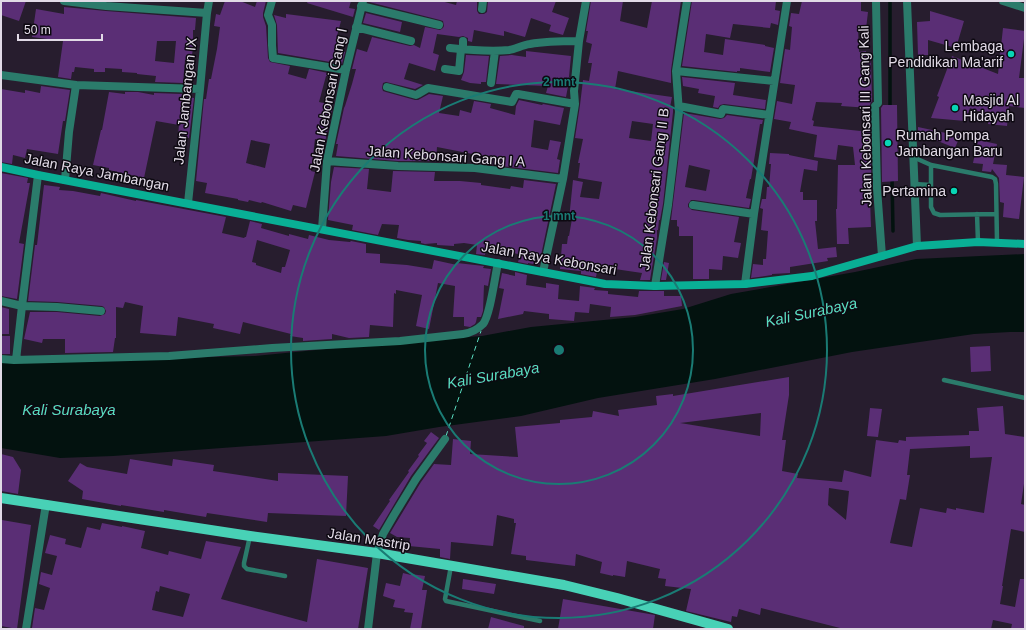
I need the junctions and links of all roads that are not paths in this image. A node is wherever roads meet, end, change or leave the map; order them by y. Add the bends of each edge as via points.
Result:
1 (64, 1) edge
2 (209, 1) edge
3 (272, 1) edge
4 (586, 1) edge
5 (686, 1) edge
6 (787, 1) edge
7 (876, 1) edge
8 (907, 1) edge
9 (1003, 1) edge
10 (106, 4) edge
11 (362, 4) edge
12 (1025, 8) edge
13 (207, 13) junction
14 (438, 25) dead end
15 (356, 27) junction
16 (411, 40) dead end
17 (579, 41) junction
18 (462, 47) junction
19 (450, 48) dead end
20 (495, 51) junction
21 (446, 69) dead end
22 (346, 70) junction
23 (676, 71) junction
24 (1, 75) edge
25 (774, 81) junction
26 (491, 83) dead end
27 (76, 86) junction
28 (387, 87) dead end
29 (200, 90) junction
30 (575, 104) junction
31 (678, 106) junction
32 (769, 115) junction
33 (913, 157) junction
34 (327, 161) junction
35 (931, 165) junction
36 (1, 167) edge
37 (38, 175) junction
38 (563, 179) junction
39 (64, 180) junction
40 (914, 184) junction
41 (931, 185) junction
42 (188, 203) junction
43 (693, 205) dead end
44 (754, 214) junction
45 (976, 214) junction
46 (996, 214) junction
47 (322, 229) junction
48 (978, 242) junction
49 (997, 242) junction
50 (1025, 244) edge
51 (917, 246) junction
52 (882, 256) junction
53 (498, 263) junction
54 (543, 272) junction
55 (745, 284) junction
56 (655, 286) junction
57 (1, 301) edge
58 (22, 306) junction
59 (101, 311) dead end
60 (1, 359) edge
61 (16, 360) junction
62 (944, 380) dead end
63 (1025, 398) edge
64 (445, 439) dead end
65 (1, 498) edge
66 (46, 504) junction
67 (250, 536) junction
68 (377, 553) junction
69 (451, 566) junction
70 (285, 576) dead end
71 (540, 621) dead end
72 (26, 629) edge
73 (368, 629) edge
74 (728, 629) edge

1 - 10 street
2 - 13 street, Jalan Jambangan IX
3 - 22 street via 268,15 272,25 273,58
4 - 17 street
5 - 23 street, Jalan Kebonsari Gang II B
6 - 25 street
7 - 52 street, Jalan Kebonsari III Gang Kali via 878,103 875,106
8 - 33 street
9 - 12 street
10 - 13 street
11 - 14 street
11 - 15 street, Jalan Kebonsari Gang I
13 - 29 street, Jalan Jambangan IX
15 - 16 street
15 - 22 street, Jalan Kebonsari Gang I
17 - 20 street via 543,42
17 - 30 street
18 - 19 street
18 - 20 street
18 - 21 street via 459,71
20 - 26 street
22 - 34 street, Jalan Kebonsari Gang I
23 - 25 street
23 - 31 street, Jalan Kebonsari Gang II B
24 - 27 street
25 - 32 street
27 - 29 street
27 - 39 street
28 - 30 street via 416,95 428,88 512,102 518,94
29 - 42 street, Jalan Jambangan IX
30 - 38 street
31 - 32 street via 721,114 723,109
31 - 56 street, Jalan Kebonsari Gang II B via 668,205
32 - 44 street
33 - 35 lane
33 - 40 street
34 - 38 street, Jalan Kebonsari Gang I A via 475,168
34 - 47 street, Jalan Kebonsari Gang I
35 - 41 lane
35 - 46 lane via 992,177 996,184
36 - 37 main road, Jalan Raya Jambangan
37 - 39 main road, Jalan Raya Jambangan
37 - 58 street
38 - 54 street
39 - 42 main road, Jalan Raya Jambangan
40 - 41 lane
40 - 51 street
41 - 45 lane via 931,207 934,213
42 - 47 main road, Jalan Raya Kebonsari
43 - 44 street
44 - 55 street
45 - 46 lane
45 - 48 lane
46 - 49 lane
47 - 53 main road, Jalan Raya Kebonsari
48 - 49 main road, Jalan Raya Kebonsari
48 - 51 main road, Jalan Raya Kebonsari
49 - 50 main road, Jalan Raya Kebonsari
51 - 52 main road, Jalan Raya Kebonsari
52 - 55 main road, Jalan Raya Kebonsari via 812,276
53 - 54 main road, Jalan Raya Kebonsari
53 - 61 street via 488,313 483,324 473,332 400,341 169,356
54 - 56 main road, Jalan Raya Kebonsari via 605,284
55 - 56 main road, Jalan Raya Kebonsari
57 - 58 street
58 - 59 street
58 - 61 street
60 - 61 street
62 - 63 lane
64 - 68 street via 394,515 383,534
65 - 66 main road, Jalan Mastrip
66 - 67 main road, Jalan Mastrip
66 - 72 street
67 - 68 main road, Jalan Mastrip
67 - 70 lane via 244,566 247,569
68 - 69 main road, Jalan Mastrip
68 - 73 street
69 - 71 lane via 446,601
69 - 74 main road, Jalan Mastrip via 564,585

